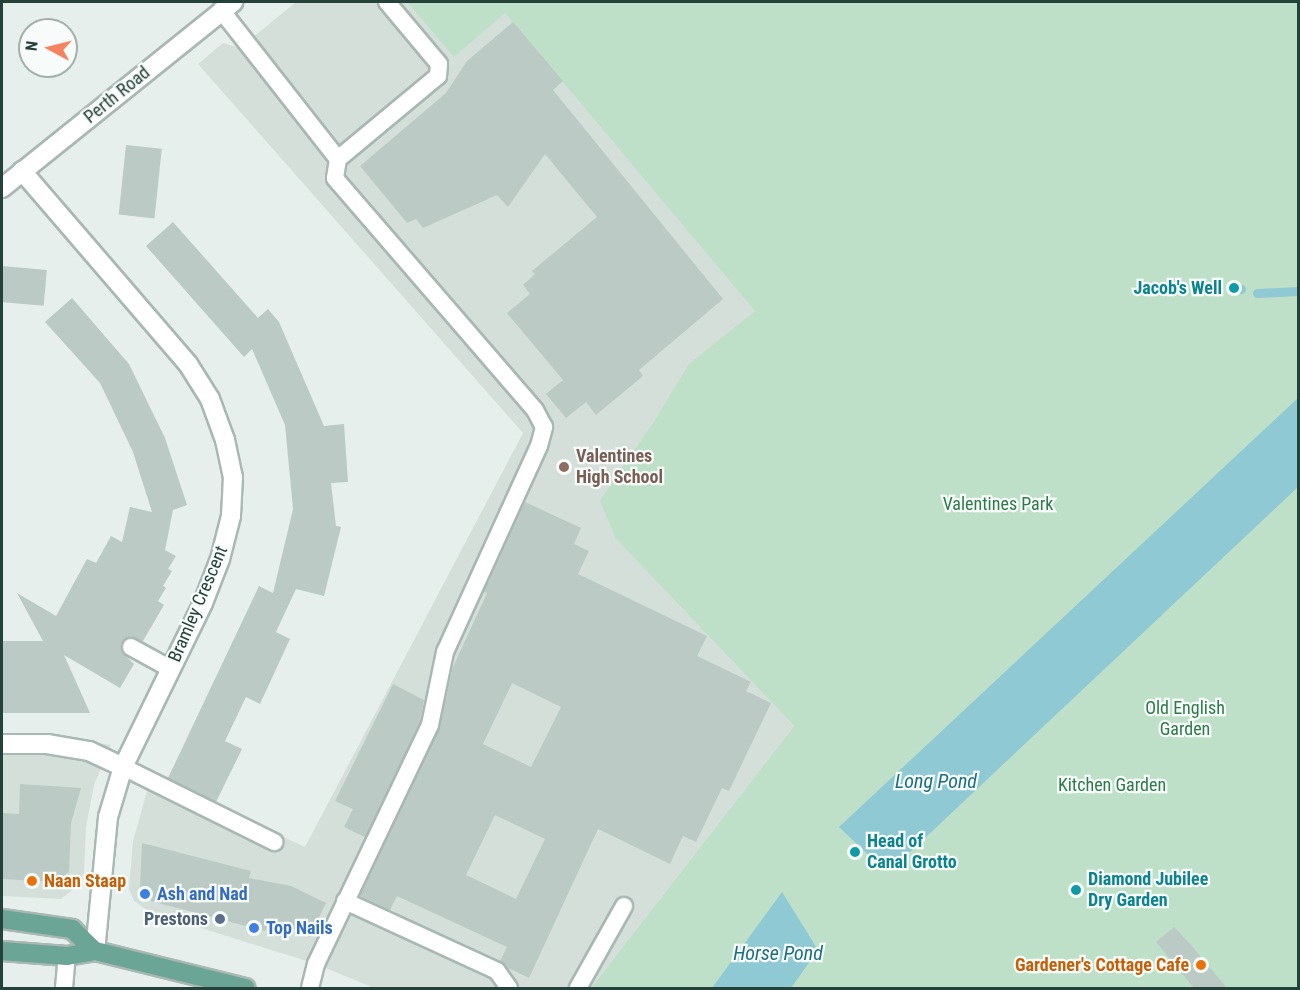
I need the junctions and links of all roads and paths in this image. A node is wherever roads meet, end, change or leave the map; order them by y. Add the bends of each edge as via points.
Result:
1 (387, 2) edge
2 (227, 6) edge
3 (339, 159) junction
4 (22, 171) junction
5 (2, 188) edge
6 (131, 647) dead end
7 (171, 669) junction
8 (2, 744) edge
9 (123, 767) junction
10 (274, 842) dead end
11 (345, 901) junction
12 (624, 906) dead end
13 (2, 919) edge
14 (2, 951) edge
15 (95, 951) junction
16 (67, 956) junction
17 (64, 988) edge
18 (246, 988) edge
19 (310, 988) edge
20 (510, 988) edge
21 (578, 988) edge

1 - 3 lane via 439,64 438,76
2 - 3 lane via 247,42
2 - 4 street, Perth Road
3 - 11 lane via 335,178 535,410 544,427 539,446 445,652 430,725
4 - 5 street, Perth Road
4 - 7 street, Bramley Crescent via 189,364 210,399 225,440 233,477 231,516 220,559
6 - 7 lane
7 - 9 street, Bramley Crescent
8 - 9 street via 47,744 89,751
9 - 10 lane
9 - 15 street, Bramley Crescent via 108,817
11 - 19 lane via 316,964
11 - 20 lane via 497,971
12 - 21 lane
13 - 15 main road via 72,929
14 - 16 main road
15 - 16 main road
15 - 18 main road
16 - 17 lane

